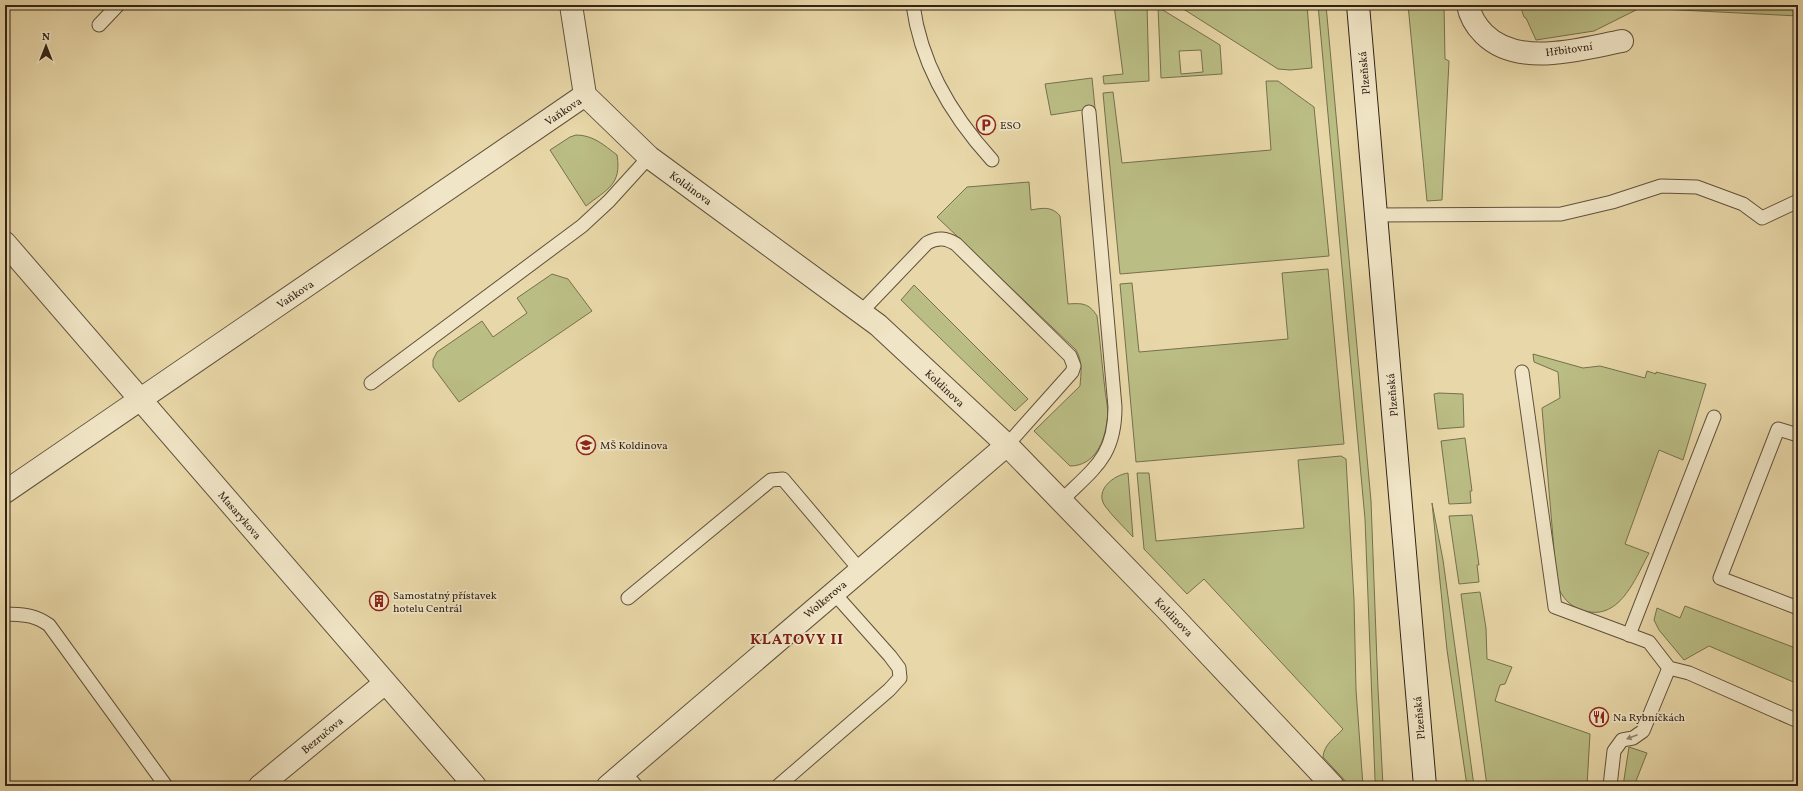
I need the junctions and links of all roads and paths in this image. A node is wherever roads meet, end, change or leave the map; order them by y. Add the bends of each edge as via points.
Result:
1 (118, 5) edge
2 (571, 5) edge
3 (913, 5) edge
4 (1358, 5) edge
5 (1468, 5) edge
6 (99, 25) dead end
7 (1622, 41) dead end
8 (585, 96) junction
9 (1089, 112) dead end
10 (649, 157) junction
11 (992, 160) dead end
12 (1798, 201) edge
13 (1376, 215) junction
14 (5, 243) edge
15 (861, 312) junction
16 (1522, 372) dead end
17 (371, 383) dead end
18 (141, 400) junction
19 (1714, 417) dead end
20 (1798, 435) edge
21 (1007, 445) junction
22 (5, 492) edge
23 (1061, 500) junction
24 (860, 570) junction
25 (833, 592) junction
26 (628, 598) dead end
27 (1798, 608) edge
28 (5, 614) edge
29 (1629, 635) junction
30 (1670, 668) junction
31 (385, 683) junction
32 (1798, 721) edge
33 (630, 779) edge
34 (166, 786) edge
35 (260, 786) edge
36 (475, 786) edge
37 (608, 786) edge
38 (778, 786) edge
39 (1333, 786) edge
40 (1425, 786) edge
41 (1610, 786) edge

1 - 6 lane
2 - 8 street
3 - 11 lane via 920,41 942,93 967,132
4 - 13 street, Plzeňská
5 - 7 street, Hřbitovní via 1475,24 1491,41 1505,50 1548,54
8 - 10 street, Koldinova
8 - 18 street, Vaňkova
9 - 23 lane via 1115,428 1103,457
10 - 15 street, Koldinova
10 - 17 lane via 582,226
12 - 13 lane via 1762,218 1742,204 1697,187 1661,186 1612,202 1561,214
13 - 40 street, Plzeňská
14 - 18 street, Masarykova
15 - 21 street, Koldinova
15 - 21 lane via 927,243 941,239 956,244 1073,360 1072,372
16 - 29 lane via 1554,607
18 - 22 street, Vaňkova
18 - 31 street, Masarykova
19 - 29 lane
20 - 27 lane via 1778,428 1720,578
21 - 23 street, Koldinova
21 - 24 street, Wolkerova
23 - 39 street, Koldinova
24 - 25 street, Wolkerova
24 - 26 lane via 783,479 776,478
25 - 33 street, Wolkerova
25 - 38 lane via 890,656 899,668 900,678
28 - 34 lane via 31,615 49,625
29 - 30 lane via 1649,642
30 - 32 lane
30 -> 41 lane via 1643,731 1633,738 1622,740 1614,751
31 - 35 street, Bezručova
31 - 36 street, Masarykova
33 - 37 street, Wolkerova

